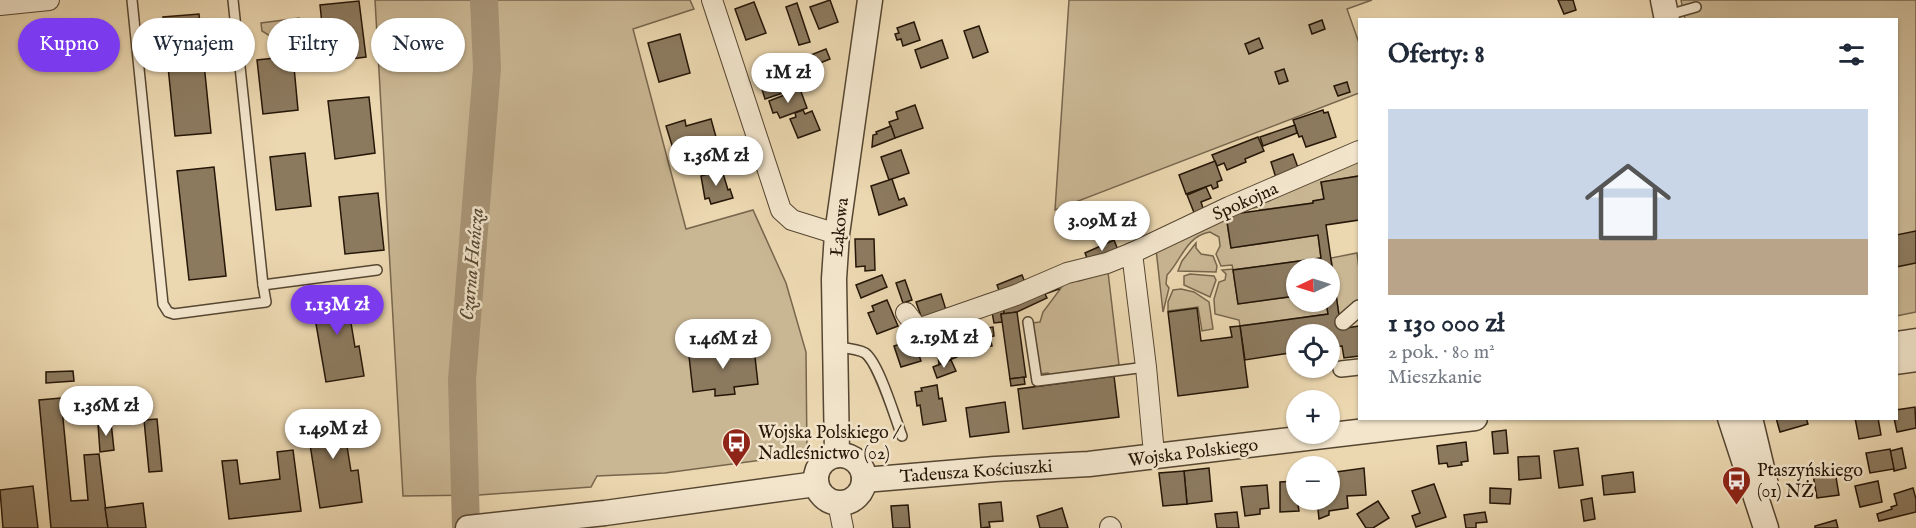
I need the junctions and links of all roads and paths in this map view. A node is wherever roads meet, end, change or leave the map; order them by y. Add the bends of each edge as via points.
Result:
1 (49, 0) edge
2 (132, 0) edge
3 (233, 0) edge
4 (712, 0) edge
5 (870, 0) edge
6 (0, 5) edge
7 (1696, 7) dead end
8 (1665, 12) edge
9 (1358, 151) edge
10 (837, 234) junction
11 (1132, 253) junction
12 (377, 270) dead end
13 (263, 285) junction
14 (1358, 309) edge
15 (906, 313) dead end
16 (1028, 322) dead end
17 (1343, 322) dead end
18 (1916, 341) edge
19 (1898, 344) edge
20 (835, 346) junction
21 (1916, 359) edge
22 (1898, 362) edge
23 (1146, 367) junction
24 (1358, 367) edge
25 (1341, 369) dead end
26 (1358, 418) edge
27 (1458, 420) edge
28 (1731, 420) edge
29 (1750, 420) edge
30 (1340, 421) edge
31 (1286, 427) edge
32 (902, 436) dead end
33 (1153, 443) junction
34 (837, 455) junction
35 (1089, 464) joint
36 (995, 469) junction
37 (864, 480) junction
38 (816, 484) junction
39 (838, 503) junction
40 (547, 524) edge
41 (468, 528) edge
42 (843, 528) edge
43 (1766, 528) edge
44 (1779, 528) edge

1 - 6 street
2 - 13 lane via 163,304 174,314 266,302
3 - 13 lane
4 - 10 street via 782,210 792,220
5 - 10 street, Łąkowa
7 - 8 lane
9 - 11 street, Spokojna
10 - 20 street, Łąkowa
11 - 15 street, Spokojna via 918,329
11 - 23 street
12 - 13 lane
14 - 17 street
16 - 23 lane via 1037,381
18 - 19 street
20 - 32 lane via 862,351 870,358
20 - 34 street, Łąkowa
21 - 22 street
23 - 33 street
24 - 25 street
26 - 30 street
27 - 35 street, Wojska Polskiego
28 - 43 street
29 - 44 street
31 - 33 street, Wojska Polskiego
33 - 36 street, Wojska Polskiego
34 - 37 street via 855,460
34 - 38 street via 819,466
35 - 36 street, Tadeusza Kościuszki
36 - 37 street, Tadeusza Kościuszki
37 - 39 street via 854,499
38 - 39 street via 823,497
38 - 40 street
39 - 42 street
40 - 41 street

